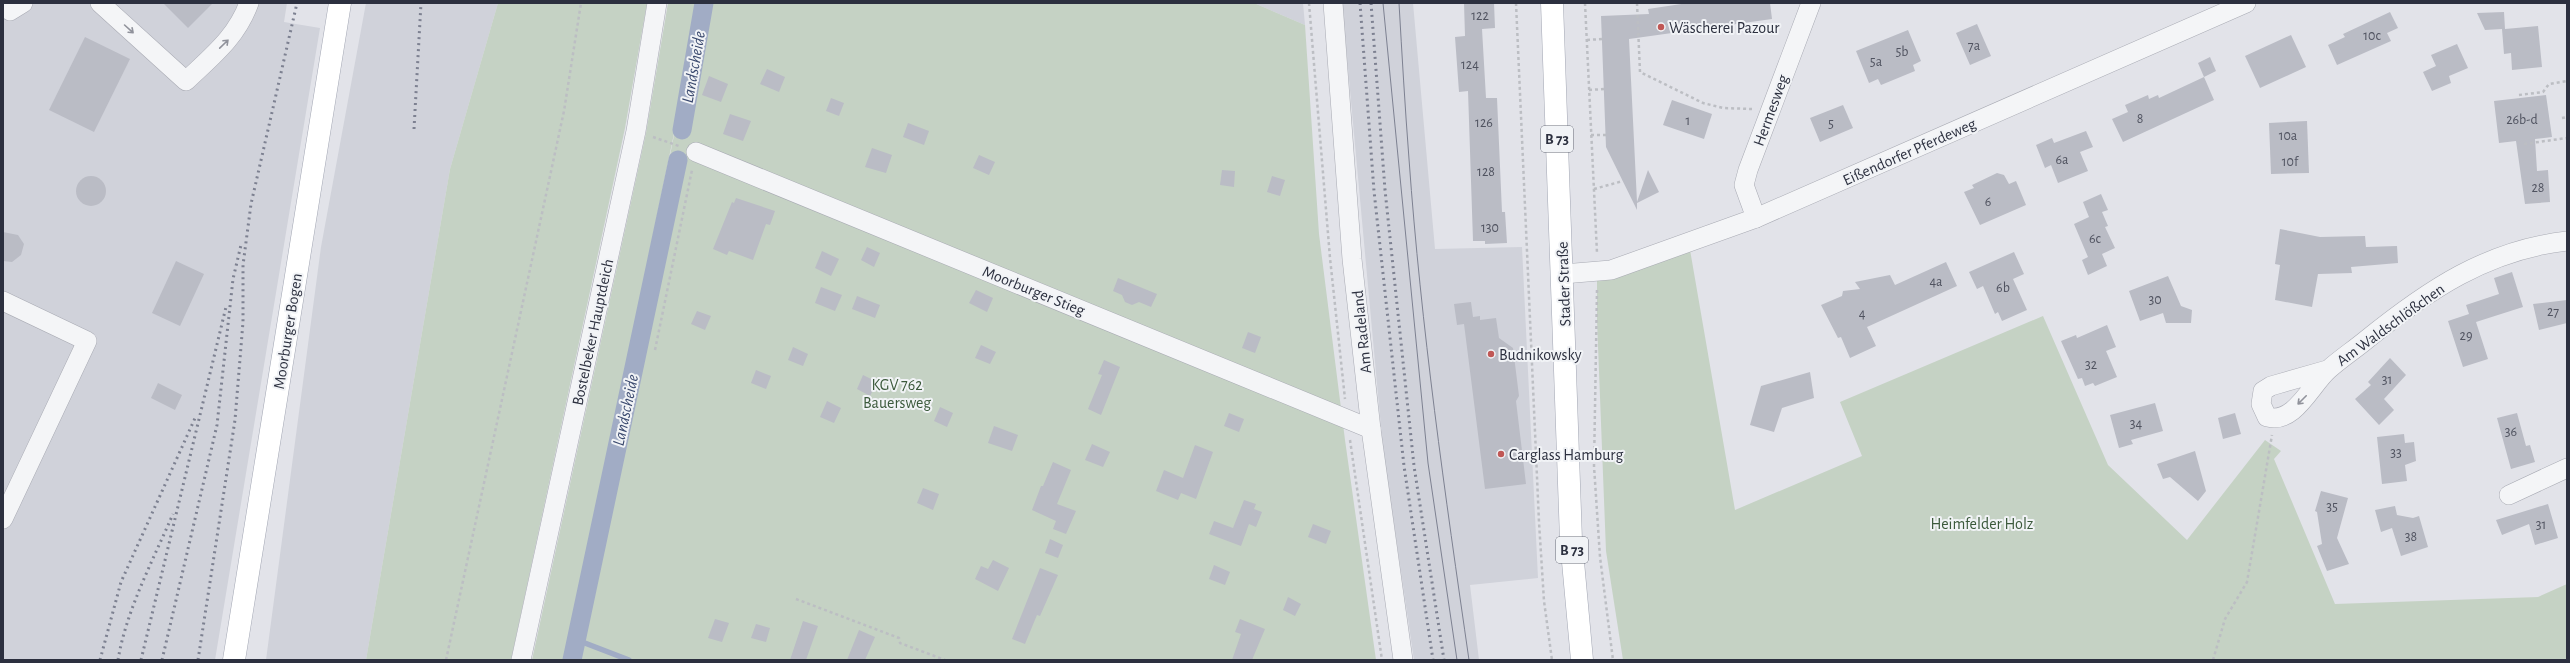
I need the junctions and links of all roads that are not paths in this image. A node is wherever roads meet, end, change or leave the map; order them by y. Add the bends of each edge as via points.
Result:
1 (6, 3) edge
2 (23, 3) edge
3 (100, 3) edge
4 (249, 3) edge
5 (340, 3) edge
6 (657, 3) edge
7 (1333, 3) edge
8 (1552, 3) edge
9 (1811, 3) edge
10 (2246, 3) edge
11 (696, 152) road end
12 (1756, 218) junction
13 (2567, 241) edge
14 (1563, 274) junction
15 (3, 301) edge
16 (2327, 370) junction
17 (1371, 429) junction
18 (2567, 468) edge
19 (2509, 495) dead end
20 (3, 519) edge
21 (234, 660) edge
22 (521, 660) edge
23 (1403, 660) edge
24 (1582, 660) edge

1 - 2 street via 10,10
3 -> 4 street via 186,81 232,36 242,21
5 - 21 main road, Moorburger Bogen
6 - 22 street, Bostelbeker Hauptdeich via 636,131
7 - 17 street, Am Radeland via 1352,258
8 - 14 main road, Stader Straße / B 73
9 - 12 street, Hermesweg via 1770,108 1744,185
10 - 12 street, Eißendorfer Pferdeweg
11 - 17 street, Moorburger Stieg
12 - 14 street, Eißendorfer Pferdeweg via 1628,265 1597,272
13 - 16 street, Am Waldschlößchen via 2541,244 2507,253 2466,271 2427,293
14 - 24 main road, Stader Straße / B 73 via 1572,540
15 - 20 street via 87,340
16 -> 16 street, Am Waldschlößchen via 2305,398 2290,412 2273,419 2267,417 2263,411 2263,392 2271,386
17 - 23 street, Am Radeland
18 - 19 street

